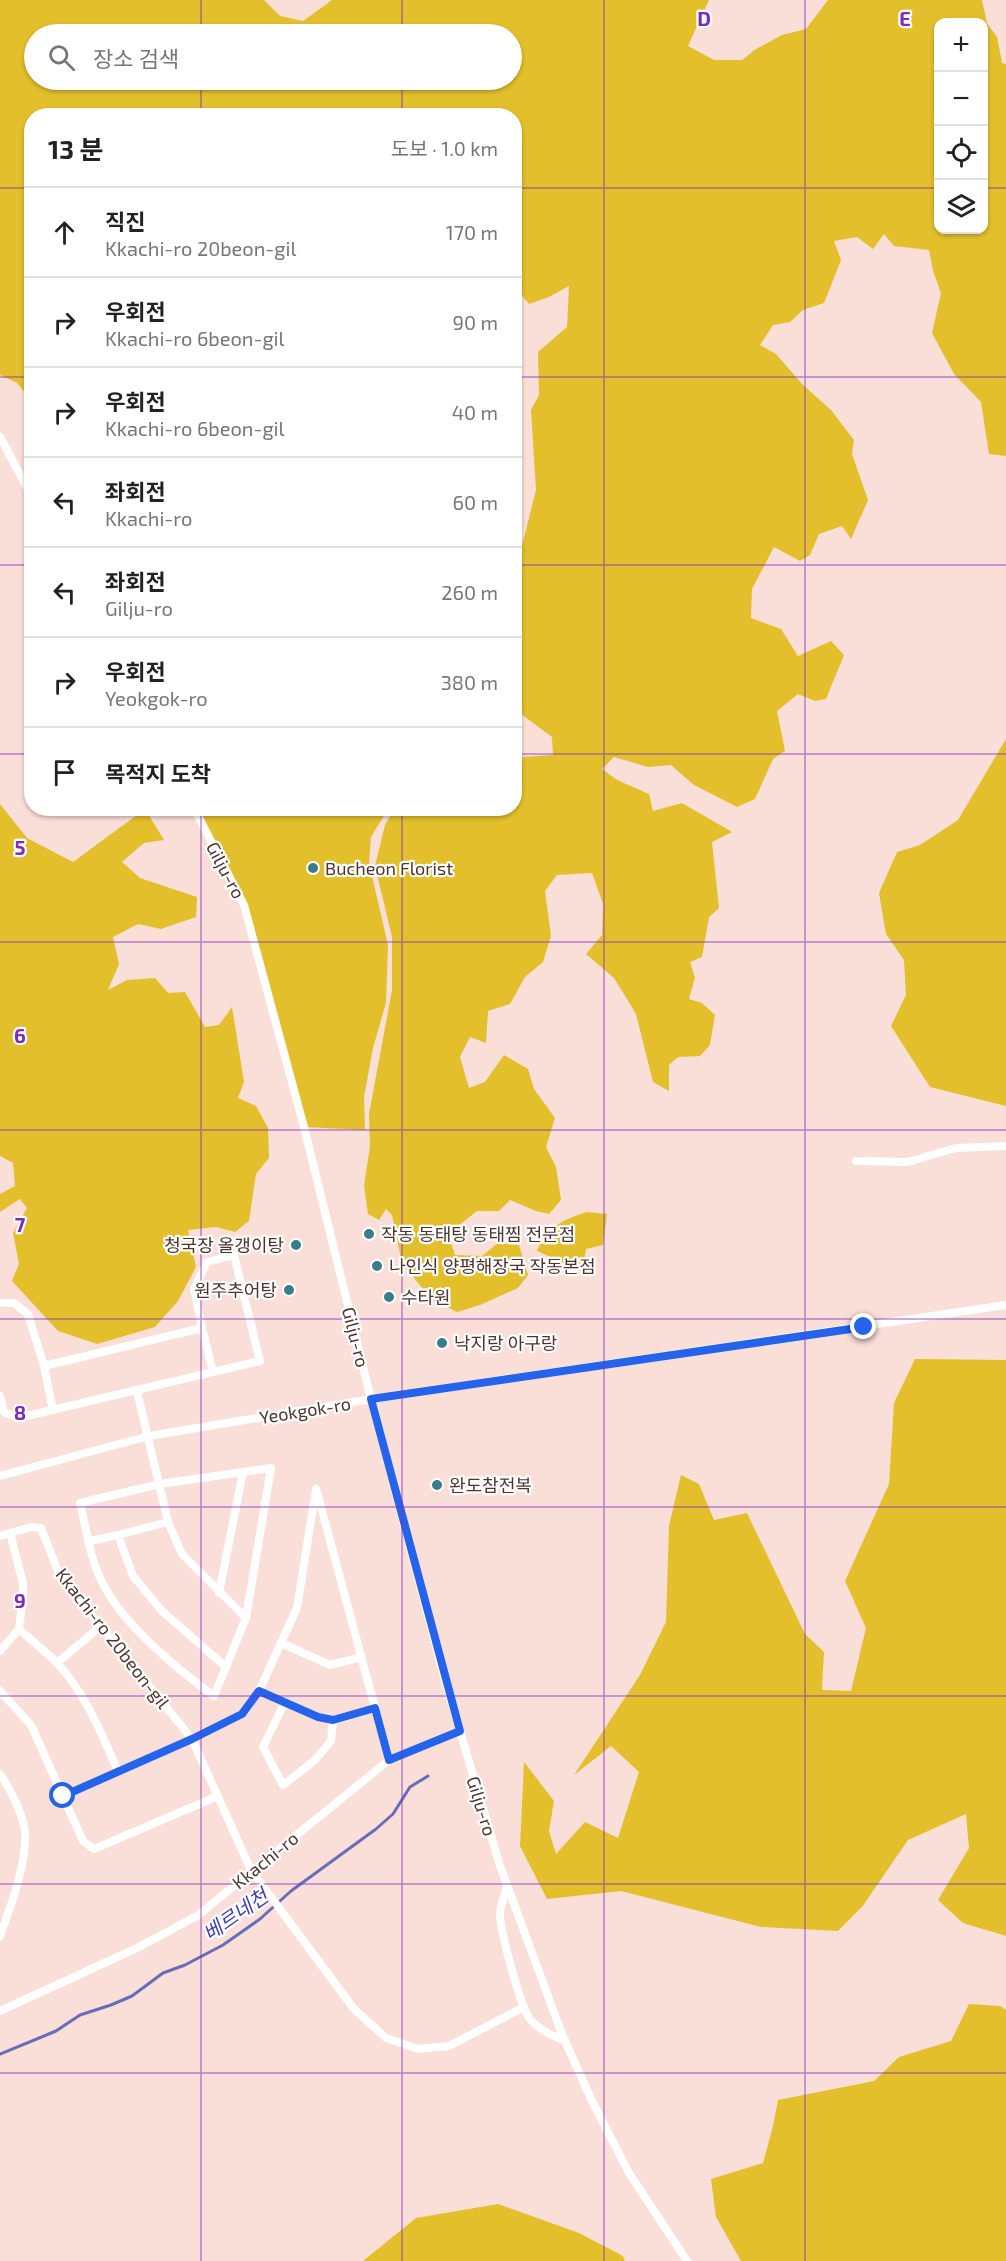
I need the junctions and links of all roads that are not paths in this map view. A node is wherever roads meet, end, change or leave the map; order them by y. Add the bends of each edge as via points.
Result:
1 (0, 437) edge
2 (24, 482) edge
3 (198, 816) edge
4 (1006, 1146) edge
5 (856, 1161) dead end
6 (0, 1303) edge
7 (1006, 1305) edge
8 (202, 1328) junction
9 (44, 1366) junction
10 (213, 1372) junction
11 (137, 1391) junction
12 (0, 1396) edge
13 (371, 1399) junction
14 (53, 1410) junction
15 (149, 1436) junction
16 (243, 1472) junction
17 (0, 1476) edge
18 (160, 1484) junction
19 (168, 1522) junction
20 (10, 1533) junction
21 (118, 1534) junction
22 (0, 1536) edge
23 (90, 1541) junction
24 (219, 1593) junction
25 (246, 1618) junction
26 (101, 1626) junction
27 (19, 1629) junction
28 (281, 1643) junction
29 (0, 1650) edge
30 (362, 1657) junction
31 (57, 1663) junction
32 (226, 1667) junction
33 (0, 1691) edge
34 (259, 1691) junction
35 (284, 1704) junction
36 (375, 1708) junction
37 (333, 1720) junction
38 (460, 1731) junction
39 (192, 1739) junction
40 (389, 1760) junction
41 (118, 1771) junction
42 (0, 1774) edge
43 (4, 1788) edge
44 (63, 1796) junction
45 (218, 1796) junction
46 (251, 1870) junction
47 (507, 1885) junction
48 (2, 1924) edge
49 (0, 1936) edge
50 (524, 2007) junction
51 (0, 2011) edge
52 (565, 2042) junction
53 (687, 2261) edge

1 - 2 street
3 - 13 street, Gilju-ro via 244,905 304,1126
4 - 5 street via 956,1148 909,1162
6 - 9 street via 14,1303 28,1314
7 - 13 street, Yeokgok-ro
8 - 9 street
8 - 10 street
8 - 10 street via 194,1289 207,1262 234,1255 261,1360
9 - 14 street
10 - 11 street
11 - 14 street
11 - 15 street
12 - 14 street via 4,1412 18,1418
13 - 15 street, Yeokgok-ro
13 - 38 street, Gilju-ro
15 - 17 street, Yeokgok-ro
15 - 18 street
16 - 18 street
16 - 24 street
16 - 25 street via 271,1468
18 - 19 street
18 - 23 street via 80,1503
19 - 21 street
19 - 24 street via 182,1554
20 - 22 street, Kkachi-ro 20beon-gil
20 - 26 street, Kkachi-ro 20beon-gil via 41,1528 60,1576
20 - 27 street via 23,1583
21 - 23 street
21 - 32 street via 133,1576 162,1611
23 - 32 street via 101,1581 115,1604 172,1665 214,1696
24 - 25 street
25 - 32 street
26 - 31 street
26 - 39 street, Kkachi-ro 20beon-gil
27 - 29 street
27 - 31 street
28 - 30 street via 330,1665
28 - 30 street via 297,1608 316,1489
28 - 34 street
30 - 36 street
31 - 41 street via 92,1711
33 - 44 street via 32,1725
34 - 35 street
34 - 39 street via 242,1714
35 - 37 street
35 - 37 street via 263,1747 283,1785 314,1761 331,1741
36 - 37 street
36 - 40 street
38 - 40 street, Kkachi-ro
38 - 47 street, Gilju-ro
39 - 41 street
39 - 45 street, Kkachi-ro 20beon-gil
40 - 46 street, Kkachi-ro
41 - 44 street
42 - 43 street
43 - 48 street via 24,1827 22,1863
44 - 45 street via 83,1841 94,1848
45 - 46 street, Kkachi-ro 20beon-gil
46 - 50 street, Kkachi-ro 20beon-gil via 354,2009 386,2038 418,2049 448,2046
46 - 51 street, Kkachi-ro via 197,1916
47 - 50 street via 500,1913
47 - 52 street, Gilju-ro
48 - 49 street
50 - 52 street via 544,2032
52 - 53 street, Gilju-ro via 629,2173

